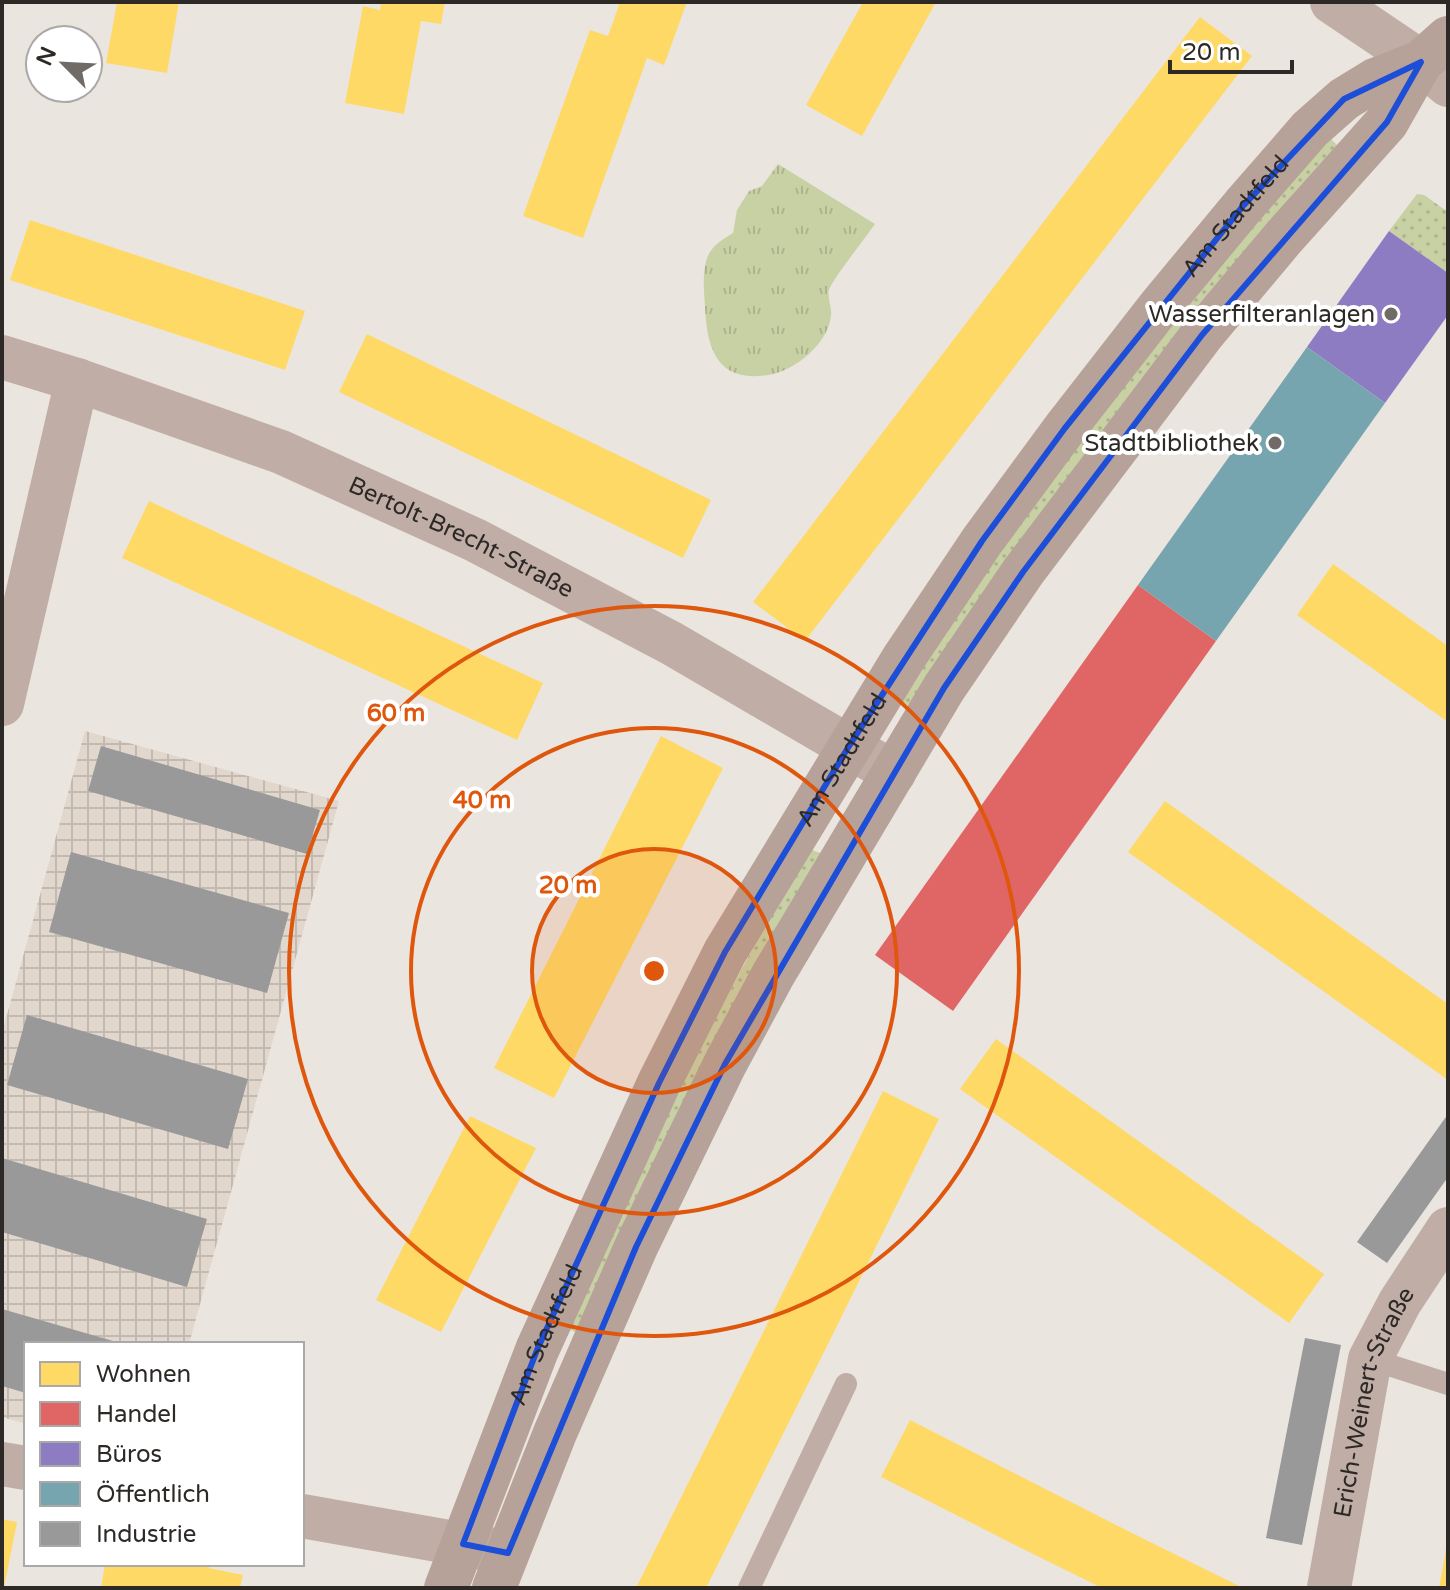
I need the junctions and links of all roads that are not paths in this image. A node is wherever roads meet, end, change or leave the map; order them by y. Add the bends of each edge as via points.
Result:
1 (1332, 2) edge
2 (1439, 62) edge
3 (2, 357) edge
4 (77, 380) junction
5 (2, 704) edge
6 (849, 746) junction
7 (894, 773) junction
8 (1448, 1229) edge
9 (1370, 1359) junction
10 (846, 1384) dead end
11 (1448, 1384) edge
12 (2, 1464) edge
13 (24, 1468) edge
14 (304, 1516) edge
15 (463, 1544) junction
16 (501, 1570) edge
17 (446, 1588) edge
18 (749, 1588) edge
19 (1329, 1588) edge

1 - 2 street
2 - 6 street, Am Stadtfeld via 1375,80 1344,99 1310,129 1224,228 991,528
2 - 7 street, Am Stadtfeld via 1202,335 1023,572
3 - 4 street, Bertolt-Brecht-Straße
4 - 5 street
4 - 6 street, Bertolt-Brecht-Straße via 281,452 475,540 671,643
6 - 7 street, Bertolt-Brecht-Straße
6 - 15 street, Am Stadtfeld via 725,952 659,1083 537,1350
7 - 16 street, Am Stadtfeld via 725,1064 636,1247
8 - 9 street, Erich-Weinert-Straße
9 - 11 lane
9 - 19 street, Erich-Weinert-Straße
10 - 18 lane
12 - 13 street
14 - 15 street
15 - 16 street
15 - 17 street, Am Stadtfeld

